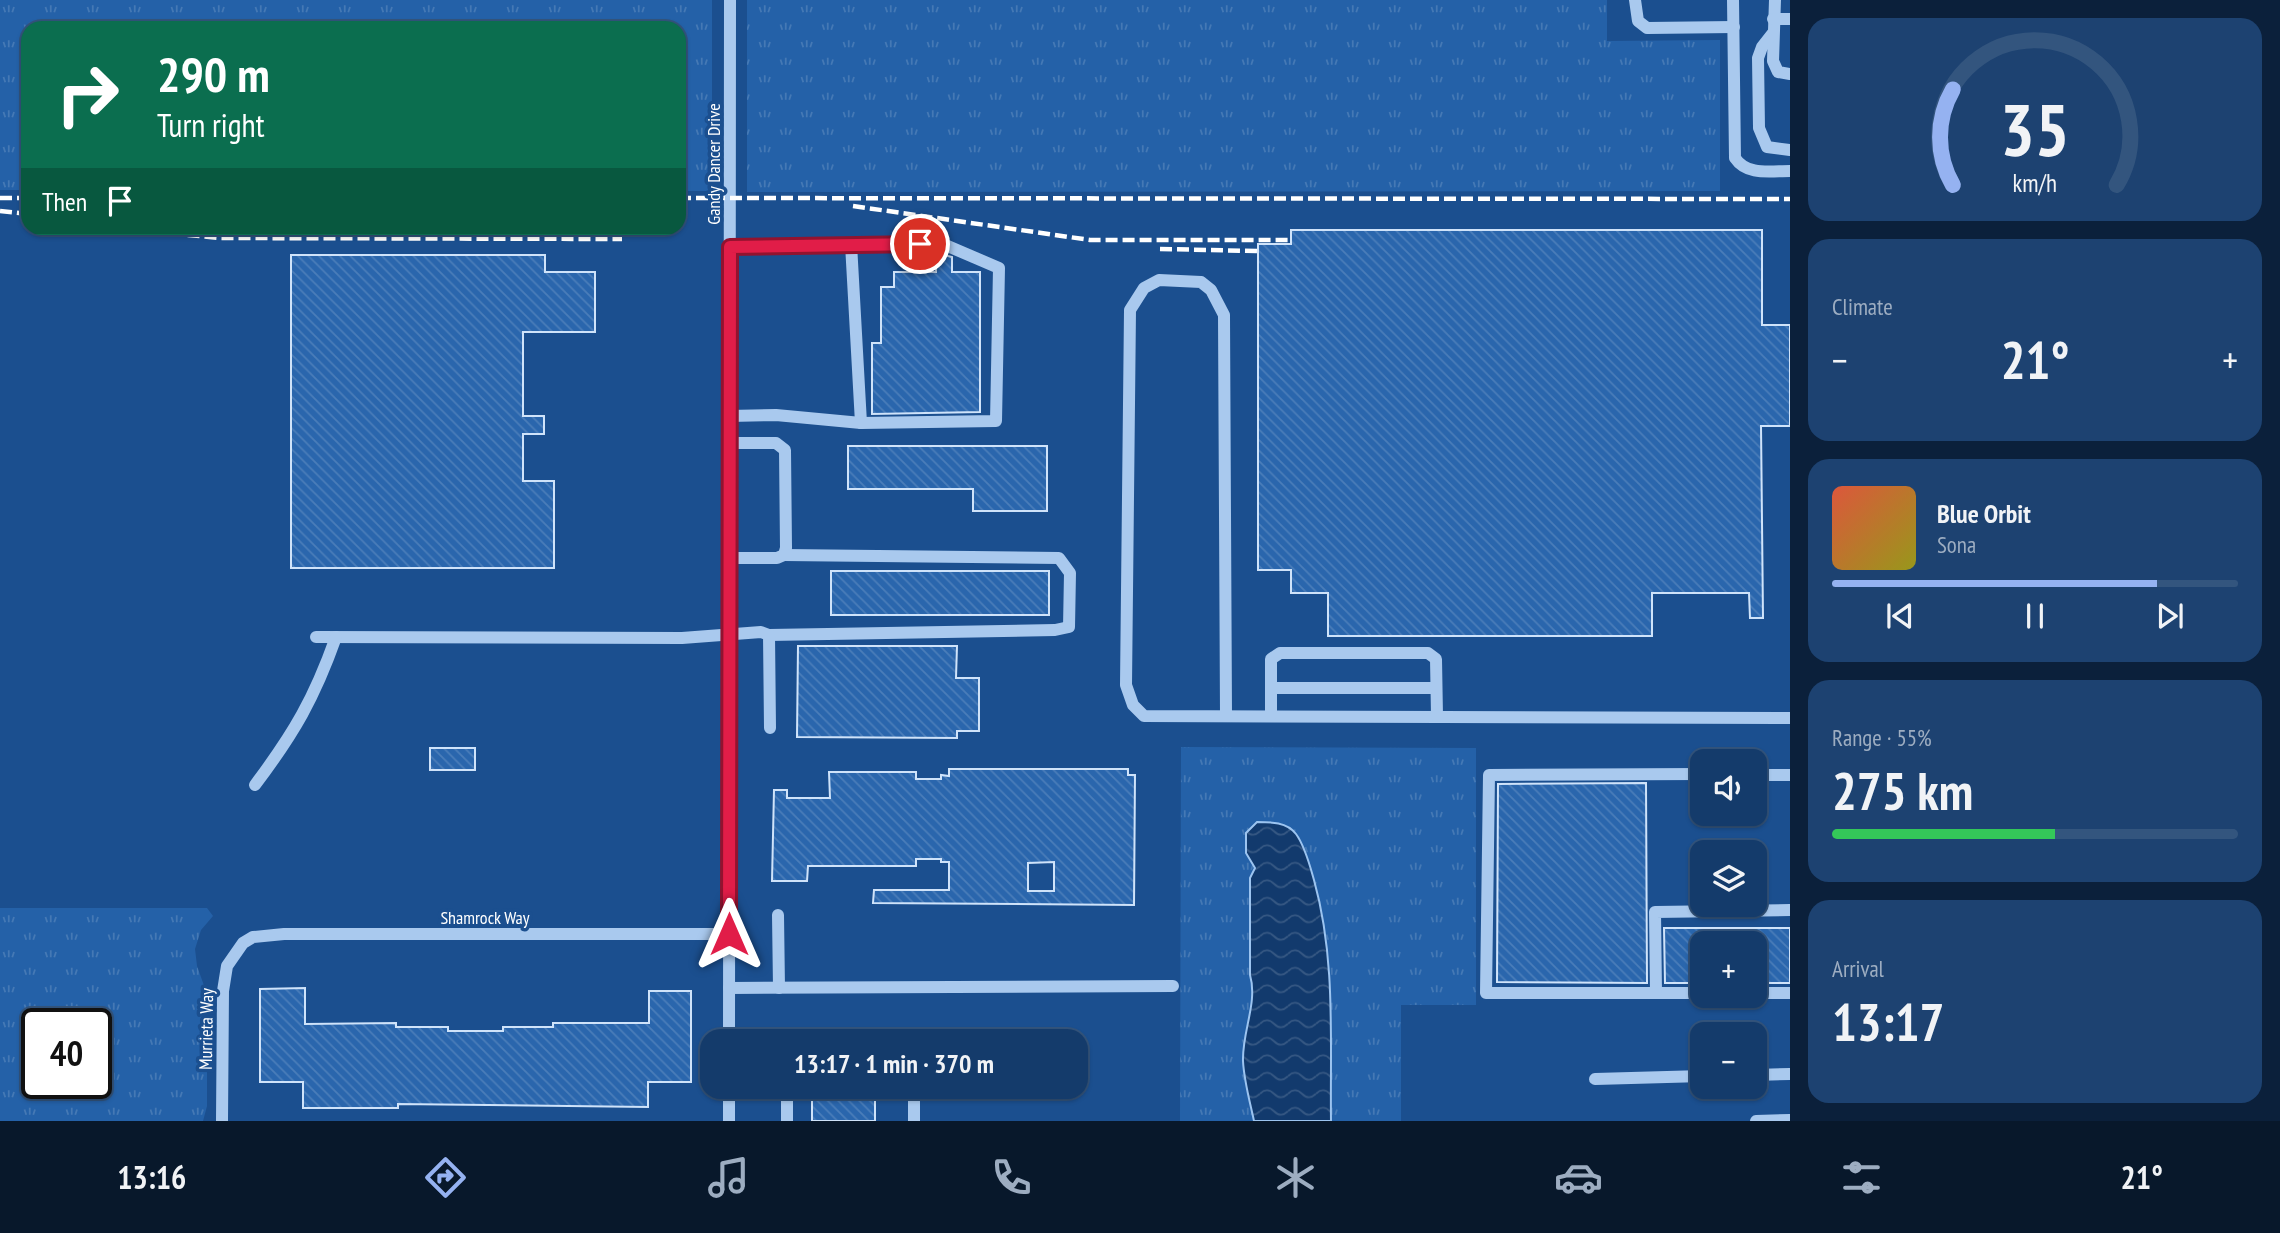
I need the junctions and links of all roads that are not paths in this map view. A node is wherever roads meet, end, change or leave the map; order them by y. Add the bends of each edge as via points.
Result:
1 (730, 0) edge
2 (1635, 0) edge
3 (1733, 0) edge
4 (1775, 0) edge
5 (1773, 19) junction
6 (1790, 19) edge
7 (1734, 27) junction
8 (1773, 33) junction
9 (1790, 74) edge
10 (1790, 150) edge
11 (1790, 171) edge
12 (851, 244) junction
13 (730, 247) junction
14 (729, 416) junction
15 (861, 423) junction
16 (729, 443) junction
17 (784, 555) junction
18 (729, 558) junction
19 (729, 632) junction
20 (769, 635) junction
21 (316, 637) dead end
22 (336, 637) junction
23 (1271, 688) junction
24 (1436, 688) junction
25 (1226, 715) junction
26 (1271, 715) junction
27 (1437, 716) junction
28 (1790, 718) edge
29 (769, 728) dead end
30 (1690, 774) edge
31 (1767, 775) edge
32 (1790, 775) edge
33 (255, 785) dead end
34 (1790, 910) edge
35 (778, 915) dead end
36 (729, 934) junction
37 (243, 943) joint
38 (1173, 985) dead end
39 (729, 988) junction
40 (779, 988) junction
41 (1656, 993) junction
42 (1690, 993) edge
43 (1767, 993) edge
44 (1790, 993) edge
45 (729, 1029) edge
46 (1767, 1074) edge
47 (1790, 1074) edge
48 (1690, 1076) edge
49 (1595, 1079) dead end
50 (729, 1099) edge
51 (787, 1099) edge
52 (914, 1099) edge
53 (1790, 1120) edge
54 (222, 1121) edge
55 (729, 1121) edge
56 (787, 1121) edge
57 (914, 1121) edge
58 (1756, 1121) edge

1 - 13 street, Gandy Dancer Drive
2 - 7 street via 1638,21 1647,27
3 - 7 street
4 - 5 street
5 - 6 street
5 - 8 street
7 - 11 street via 1735,158 1751,171
8 - 9 street via 1775,68
8 - 10 street via 1758,58 1759,128 1767,146
12 - 13 street
12 - 15 street
12 - 15 street via 943,244 999,268 996,421
13 - 14 street, Gandy Dancer Drive
14 - 15 street
14 - 16 street, Gandy Dancer Drive
16 - 17 street via 776,443 785,450
16 - 18 street, Gandy Dancer Drive
17 - 18 street
17 - 20 street via 1059,558 1070,573 1069,627
18 - 19 street, Gandy Dancer Drive
19 - 20 street
19 - 22 street via 682,638
19 - 36 street, Gandy Dancer Drive
20 - 29 street
21 - 22 street
22 - 33 street via 317,691 289,740
23 - 24 street
23 - 24 street via 1271,659 1280,653 1428,653 1436,659
23 - 26 street
24 - 27 street
25 - 25 street via 1224,315 1211,290 1201,282 1159,280 1144,288 1130,310 1126,685 1133,705 1144,716
25 - 26 street
26 - 27 street
27 - 28 street
30 - 41 street via 1489,775 1486,993
31 - 32 street
34 - 41 street via 1655,912
35 - 40 street
36 - 37 street, Shamrock Way via 284,934 253,937
36 - 39 street, Gandy Dancer Drive
37 - 54 street, Murrieta Way via 227,966 223,990
38 - 40 street
39 - 40 street
39 - 45 street, Gandy Dancer Drive
41 - 42 street
43 - 44 street
46 - 47 street
48 - 49 street
50 - 55 street
51 - 56 street
52 - 57 street
53 - 58 street

